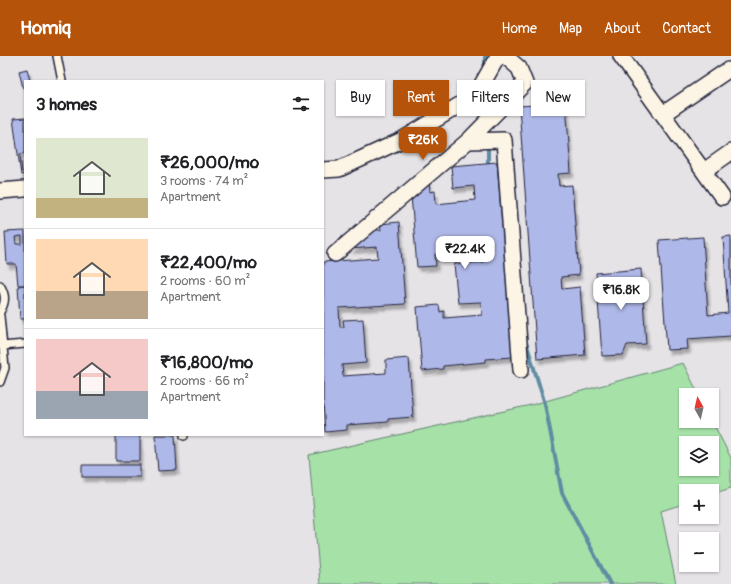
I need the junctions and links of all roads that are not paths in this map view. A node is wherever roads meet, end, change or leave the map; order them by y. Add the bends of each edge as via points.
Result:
1 (57, 56) edge
2 (498, 56) edge
3 (505, 56) edge
4 (629, 59) edge
5 (728, 70) dead end
6 (62, 80) edge
7 (663, 114) junction
8 (468, 141) junction
9 (731, 152) edge
10 (324, 170) edge
11 (704, 171) junction
12 (24, 189) edge
13 (0, 191) edge
14 (722, 197) dead end
15 (335, 254) dead end
16 (0, 285) edge
17 (0, 312) edge
18 (0, 316) edge
19 (24, 344) edge
20 (2, 346) junction
21 (521, 370) dead end
22 (0, 382) edge

1 - 6 lane
2 - 10 street via 476,95 402,140 339,169
3 - 8 street via 519,68 525,83
4 - 7 street
5 - 7 street
7 - 11 street
8 - 15 street
8 - 21 street via 504,140
9 - 11 street
11 - 14 street
12 - 13 street
16 - 17 lane via 5,299
18 - 20 lane
19 - 20 lane
20 - 22 lane via 5,368

